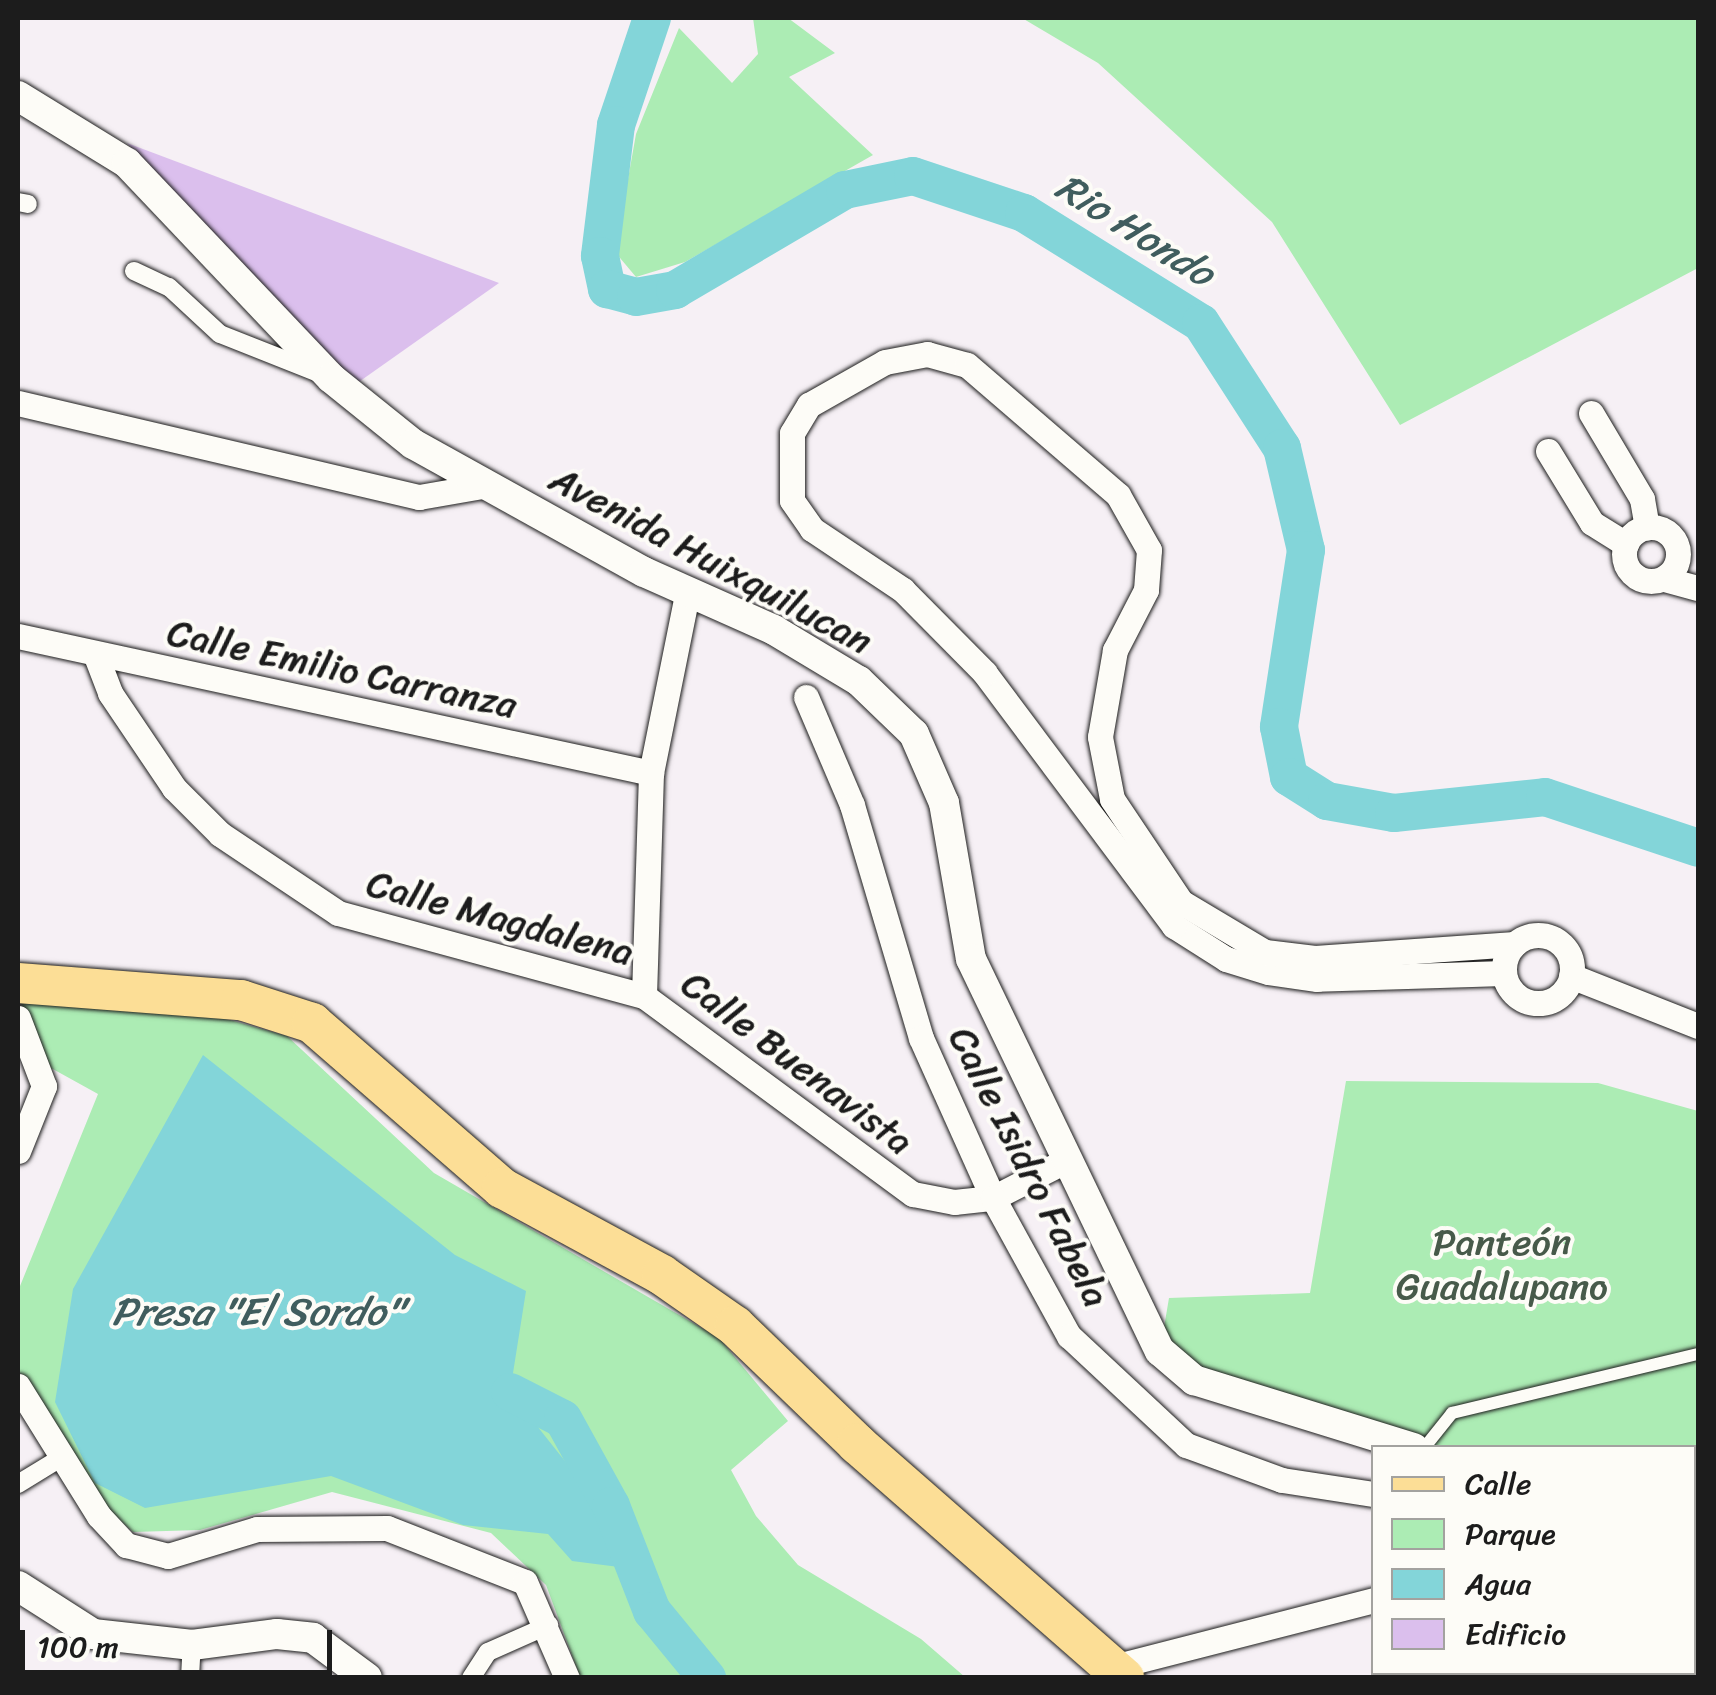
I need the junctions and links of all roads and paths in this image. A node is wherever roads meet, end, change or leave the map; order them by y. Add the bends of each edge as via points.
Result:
1 (18, 96) edge
2 (134, 271) dead end
3 (330, 378) junction
4 (18, 403) edge
5 (1591, 413) dead end
6 (1548, 450) dead end
7 (488, 485) junction
8 (1647, 528) junction
9 (1626, 544) junction
10 (1664, 579) junction
11 (1698, 588) edge
12 (688, 590) junction
13 (18, 636) edge
14 (96, 656) junction
15 (806, 697) dead end
16 (651, 773) junction
17 (1515, 944) junction
18 (1504, 973) junction
19 (1571, 976) junction
20 (18, 983) edge
21 (644, 996) junction
22 (18, 1018) edge
23 (1698, 1026) edge
24 (18, 1151) edge
25 (1064, 1162) junction
26 (994, 1198) junction
27 (1698, 1354) edge
28 (18, 1386) edge
29 (1404, 1445) edge
30 (1426, 1445) edge
31 (62, 1457) junction
32 (18, 1484) edge
33 (1371, 1494) edge
34 (18, 1586) edge
35 (1371, 1601) edge
36 (549, 1624) junction
37 (192, 1645) junction
38 (1118, 1672) edge
39 (190, 1678) edge
40 (367, 1678) edge
41 (471, 1678) edge
42 (567, 1678) edge

1 - 3 street, Avenida Huixquilucan via 127,163
2 - 3 street via 169,286 220,334
3 - 7 street, Avenida Huixquilucan via 413,444
4 - 7 street via 419,498
5 - 8 street via 1642,499
6 - 9 street via 1592,523
7 - 12 street, Avenida Huixquilucan
8 - 9 street
8 - 10 street via 1666,531 1677,546 1676,564
9 - 10 street via 1626,563 1637,578
10 - 11 street
12 - 16 street, Calle Buenavista
12 - 25 street, Avenida Huixquilucan via 859,682 914,734 944,803 971,959
13 - 14 street, Calle Emilio Carranza
14 - 16 street, Calle Emilio Carranza
14 - 21 street, Calle Magdalena via 110,693 174,788 281,881 338,913 421,940
15 - 26 street, Calle Isidro Fabela via 852,806 921,1038
16 - 21 street, Calle Buenavista
17 - 18 street
17 - 18 street via 1315,958 1265,952 1182,902 1112,798 1100,737 1115,650 1146,590 1149,550 1118,496 967,365 927,354 886,362 809,405 792,432 792,500 812,529 903,590 985,672 1174,926 1226,960 1317,979
17 - 19 street via 1534,935 1554,939 1569,955
18 - 19 street via 1512,992 1542,1003 1561,994
19 - 23 street
20 - 38 main road via 241,1000 312,1023 502,1188 662,1275 735,1326 857,1444
21 - 26 street, Calle Buenavista via 913,1194 954,1202
22 - 24 street via 44,1086
25 - 26 street, Calle Buenavista
25 - 29 street, Avenida Huixquilucan via 1160,1352 1194,1380
26 - 33 street, Calle Isidro Fabela via 1069,1336 1186,1445 1282,1480
27 - 30 lane via 1452,1413
28 - 31 street
31 - 32 street
31 - 36 street via 126,1546 168,1556 257,1529 387,1528 525,1582
34 - 37 street via 92,1634
35 - 38 street
36 - 41 street via 488,1652
36 - 42 street
37 - 39 street
37 - 40 street via 277,1634 313,1638

